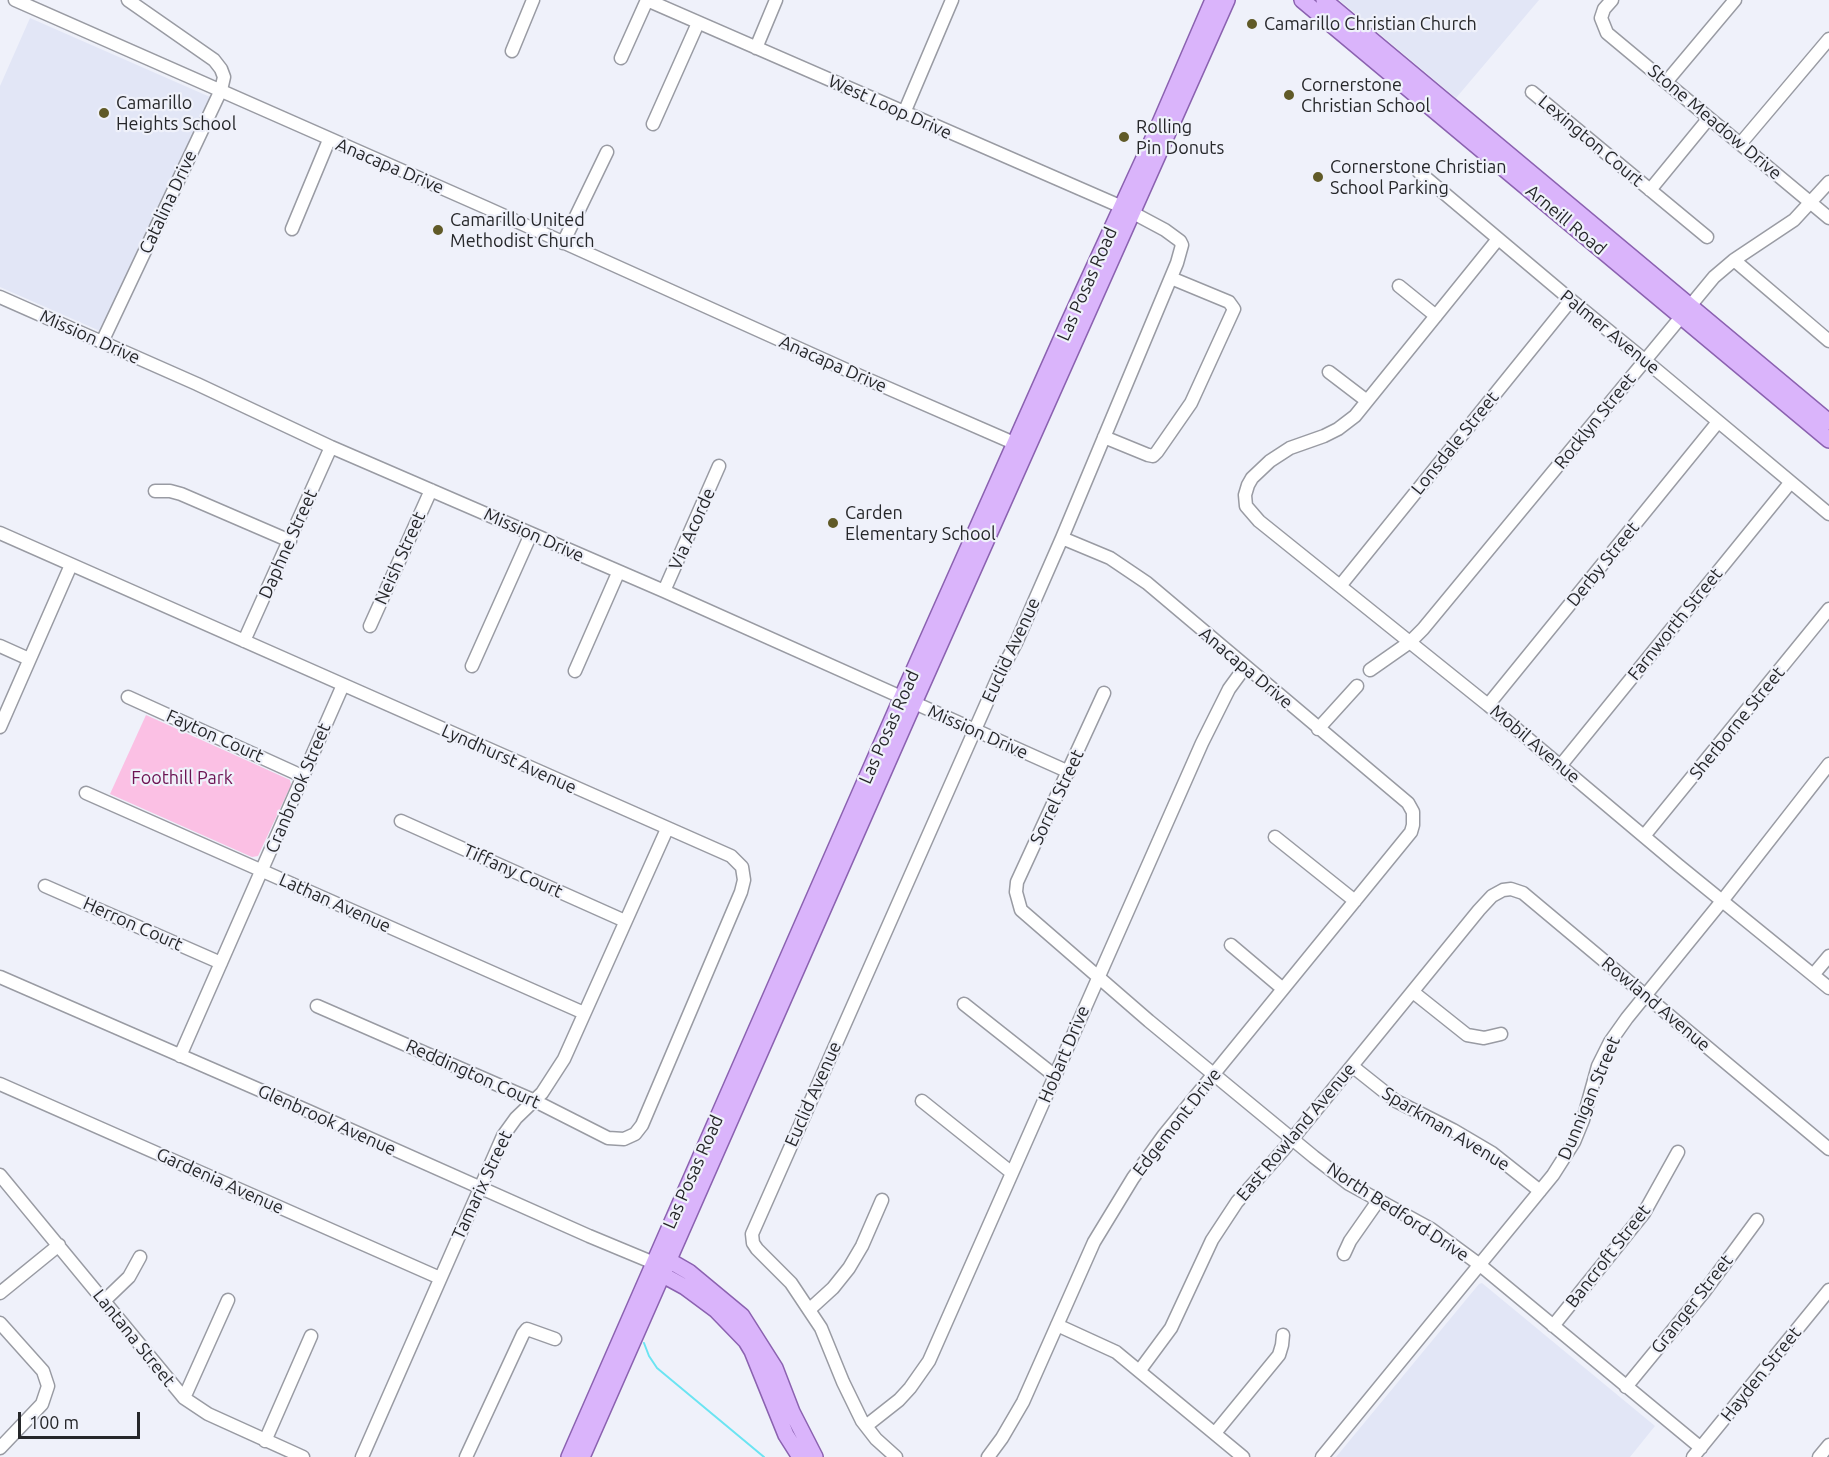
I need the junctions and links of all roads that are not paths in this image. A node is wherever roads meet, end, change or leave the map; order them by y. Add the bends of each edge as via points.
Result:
1 (15, 0) edge
2 (128, 0) edge
3 (534, 0) edge
4 (650, 0) edge
5 (776, 0) edge
6 (952, 0) edge
7 (1214, 0) edge
8 (1227, 0) edge
9 (1302, 0) edge
10 (1324, 0) edge
11 (1612, 0) edge
12 (1735, 0) edge
13 (698, 23) junction
14 (1829, 39) edge
15 (756, 48) junction
16 (512, 51) dead end
17 (621, 58) dead end
18 (1667, 81) junction
19 (221, 90) junction
20 (1532, 92) dead end
21 (904, 113) junction
22 (1709, 118) junction
23 (653, 124) dead end
24 (329, 140) junction
25 (1741, 143) junction
26 (608, 152) dead end
27 (1419, 172) dead end
28 (1829, 182) edge
29 (1650, 190) junction
30 (1811, 203) junction
31 (1127, 210) junction
32 (1829, 218) edge
33 (292, 229) dead end
34 (1707, 237) dead end
35 (1498, 238) junction
36 (563, 243) junction
37 (1734, 260) junction
38 (1171, 278) junction
39 (1399, 286) dead end
40 (0, 297) edge
41 (1571, 300) junction
42 (1685, 311) junction
43 (1436, 316) junction
44 (1829, 341) edge
45 (102, 342) junction
46 (1645, 360) junction
47 (1329, 372) dead end
48 (1367, 401) junction
49 (1718, 422) junction
50 (1829, 423) edge
51 (1104, 437) junction
52 (1829, 440) edge
53 (1021, 446) junction
54 (331, 447) junction
55 (719, 466) dead end
56 (1790, 483) junction
57 (430, 490) junction
58 (155, 491) dead end
59 (1829, 514) edge
60 (0, 533) edge
61 (531, 534) junction
62 (1062, 538) junction
63 (290, 541) junction
64 (71, 565) junction
65 (618, 573) junction
66 (1340, 586) junction
67 (664, 591) junction
68 (1829, 609) edge
69 (370, 626) dead end
70 (244, 641) junction
71 (1410, 642) junction
72 (0, 646) edge
73 (29, 659) junction
74 (472, 666) dead end
75 (1245, 667) junction
76 (1370, 670) dead end
77 (574, 671) dead end
78 (343, 685) junction
79 (1357, 686) dead end
80 (1104, 693) dead end
81 (128, 697) dead end
82 (907, 701) junction
83 (1488, 705) junction
84 (0, 727) edge
85 (975, 729) junction
86 (1318, 729) junction
87 (1829, 764) edge
88 (1561, 765) junction
89 (1069, 772) junction
90 (302, 776) junction
91 (86, 793) dead end
92 (1414, 818) joint
93 (401, 821) dead end
94 (667, 829) junction
95 (1644, 836) junction
96 (1275, 837) dead end
97 (262, 871) junction
98 (45, 886) dead end
99 (1722, 901) junction
100 (1017, 902) joint
101 (1355, 902) junction
102 (1479, 910) joint
103 (625, 921) junction
104 (1231, 945) dead end
105 (1829, 956) edge
106 (220, 963) junction
107 (1813, 975) junction
108 (0, 977) edge
109 (1097, 977) junction
110 (1829, 988) edge
111 (1283, 989) junction
112 (1413, 992) junction
113 (1646, 995) junction
114 (964, 1004) dead end
115 (317, 1006) dead end
116 (584, 1013) junction
117 (1501, 1034) dead end
118 (180, 1056) junction
119 (1352, 1066) junction
120 (1214, 1075) junction
121 (1055, 1076) junction
122 (0, 1084) edge
123 (535, 1101) junction
124 (922, 1101) dead end
125 (627, 1138) joint
126 (1292, 1140) junction
127 (1829, 1149) edge
128 (1678, 1152) dead end
129 (1012, 1173) junction
130 (0, 1175) edge
131 (480, 1188) junction
132 (1540, 1191) junction
133 (882, 1200) dead end
134 (1378, 1201) junction
135 (1757, 1220) dead end
136 (59, 1245) junction
137 (1344, 1254) dead end
138 (140, 1257) dead end
139 (1480, 1265) junction
140 (662, 1266) junction
141 (440, 1278) junction
142 (1829, 1290) edge
143 (0, 1293) edge
144 (228, 1300) dead end
145 (104, 1301) junction
146 (810, 1309) junction
147 (0, 1323) edge
148 (1057, 1325) junction
149 (1553, 1326) junction
150 (1283, 1335) dead end
151 (310, 1336) dead end
152 (555, 1339) dead end
153 (1140, 1370) junction
154 (1626, 1387) junction
155 (184, 1398) junction
156 (866, 1426) junction
157 (1215, 1433) junction
158 (265, 1441) junction
159 (1829, 1445) edge
160 (0, 1448) edge
161 (1697, 1453) edge
162 (303, 1457) edge
163 (362, 1457) edge
164 (466, 1457) edge
165 (569, 1457) edge
166 (582, 1457) edge
167 (800, 1457) edge
168 (815, 1457) edge
169 (896, 1457) edge
170 (988, 1457) edge
171 (1243, 1457) edge
172 (1322, 1457) edge
173 (1819, 1457) edge

1 - 19 street, Anacapa Drive
2 - 19 street via 214,60 224,77
3 - 16 street
4 - 13 street, West Loop Drive
4 - 17 street
5 - 15 street
6 - 21 street
7 - 31 main road, Las Posas Road
8 - 31 main road, Las Posas Road
9 - 42 main road, Arneill Road
10 - 42 main road, Arneill Road
11 - 18 street, Stone Meadow Drive via 1603,12 1606,33
12 - 18 street
13 - 15 street, West Loop Drive
13 - 23 street
14 - 25 street
15 - 21 street, West Loop Drive
18 - 22 street, Stone Meadow Drive
19 - 24 street, Anacapa Drive
19 - 45 street, Catalina Drive
20 - 29 street, Lexington Court
21 - 31 street, West Loop Drive
22 - 25 street, Stone Meadow Drive
22 - 29 street, Lexington Court
24 - 33 street
24 - 36 street, Anacapa Drive
25 - 30 street, Stone Meadow Drive
26 - 36 street
27 - 35 street, Palmer Avenue
28 - 30 street, Rocklyn Street
29 - 34 street, Lexington Court
30 - 32 street, Stone Meadow Drive
30 - 37 street, Rocklyn Street via 1784,229
31 - 38 street, Euclid Avenue via 1181,243
31 - 53 main road, Las Posas Road
35 - 41 street, Palmer Avenue
35 - 43 street
36 - 53 street, Anacapa Drive
37 - 42 street, Rocklyn Street
37 - 44 street
38 - 51 street, Euclid Avenue
38 - 51 street via 1229,302 1234,309 1191,403 1154,456
39 - 43 street
40 - 45 street, Mission Drive
41 - 46 street, Palmer Avenue
41 - 66 street, Lonsdale Street
42 - 46 street, Rocklyn Street
42 - 50 main road, Arneill Road
42 - 52 main road, Arneill Road
43 - 48 street
45 - 54 street, Mission Drive
46 - 49 street, Palmer Avenue
46 - 71 street, Rocklyn Street
47 - 48 street
48 - 66 street, Mobil Avenue via 1338,429 1290,448 1270,461 1252,478 1246,490 1249,510 1259,521
49 - 56 street, Palmer Avenue
49 - 83 street, Derby Street
51 - 62 street, Euclid Avenue
53 - 82 main road, Las Posas Road
54 - 57 street, Mission Drive
54 - 63 street, Daphne Street
55 - 67 street, Via Acorde
56 - 59 street, Palmer Avenue
56 - 88 street, Farnworth Street
57 - 61 street, Mission Drive
57 - 69 street, Neish Street
58 - 63 street via 181,494
60 - 64 street, Lyndhurst Avenue
61 - 65 street, Mission Drive
61 - 74 street
62 - 75 street, Anacapa Drive via 1130,570
62 - 85 street, Euclid Avenue
63 - 70 street, Daphne Street
64 - 70 street, Lyndhurst Avenue
64 - 73 street
65 - 67 street, Mission Drive
65 - 77 street
66 - 71 street, Mobil Avenue
67 - 82 street, Mission Drive
68 - 95 street, Sherborne Street
70 - 78 street, Lyndhurst Avenue
71 - 76 street, Rocklyn Street
71 - 83 street, Mobil Avenue
72 - 73 street
73 - 84 street
75 - 86 street, Anacapa Drive
75 - 109 street, Hobart Drive via 1219,707
78 - 90 street, Cranbrook Street
78 - 94 street, Lyndhurst Avenue
79 - 86 street
80 - 89 street, Sorrel Street
81 - 90 street, Fayton Court
82 - 85 street, Mission Drive
82 - 140 main road, Las Posas Road
83 - 88 street, Mobil Avenue
85 - 89 street, Mission Drive
85 - 146 street, Euclid Avenue via 752,1234 757,1249
86 - 92 street, Anacapa Drive via 1408,803
87 - 99 street, Dunnigan Street
88 - 95 street, Mobil Avenue
89 - 100 street, Sorrel Street via 1017,882
90 - 97 street, Cranbrook Street
91 - 97 street, Lathan Avenue
92 - 101 street, Edgemont Drive via 1411,832
93 - 103 street, Tiffany Court
94 - 103 street, Tamarix Street
94 - 125 street, Lyndhurst Avenue via 735,859 742,867 744,880 642,1125
95 - 99 street, Mobil Avenue
96 - 101 street
97 - 106 street, Cranbrook Street
97 - 116 street, Lathan Avenue
98 - 106 street, Herron Court
99 - 107 street, Mobil Avenue
99 - 113 street, Dunnigan Street
100 - 109 street, North Bedford Drive via 1036,925
101 - 111 street, Edgemont Drive
102 - 112 street, East Rowland Avenue
102 - 113 street, Rowland Avenue via 1496,893 1519,891
103 - 116 street, Tamarix Street
104 - 111 street
105 - 107 street
106 - 118 street, Cranbrook Street
107 - 110 street, Mobil Avenue
108 - 118 street, Glenbrook Avenue
109 - 120 street, North Bedford Drive
109 - 121 street, Hobart Drive
111 - 120 street, Edgemont Drive
112 - 117 street via 1467,1035 1484,1038
112 - 119 street, East Rowland Avenue
113 - 127 street, Rowland Avenue
113 - 132 street, Dunnigan Street via 1610,1042 1598,1066 1574,1142
114 - 121 street
115 - 123 street, Reddington Court
116 - 123 street, Tamarix Street via 557,1071
118 - 131 street, Glenbrook Avenue
119 - 126 street, East Rowland Avenue
119 - 132 street, Sparkman Avenue via 1395,1101 1492,1153
120 - 126 street, North Bedford Drive
120 - 148 street, Edgemont Drive via 1164,1135 1112,1211
121 - 129 street, Hobart Drive
122 - 141 street, Gardenia Avenue
123 - 125 street, Reddington Court via 608,1138
123 - 131 street, Tamarix Street via 511,1123
124 - 129 street
126 - 134 street, North Bedford Drive
126 - 153 street, East Rowland Avenue via 1223,1220 1171,1328
128 - 149 street, Bancroft Street via 1644,1213
129 - 156 street, Hobart Drive via 929,1361 899,1400
130 - 136 street, Lantana Street
131 - 140 street, Glenbrook Avenue
131 - 141 street, Tamarix Street
132 - 139 street, Dunnigan Street
133 - 146 street via 849,1268
134 - 137 street
134 - 139 street, North Bedford Drive via 1431,1229
135 - 154 street, Granger Street
136 - 143 street
136 - 145 street, Lantana Street
138 - 145 street via 129,1276
139 - 149 street, North Bedford Drive
139 - 172 street, Dunnigan Street
140 - 165 main road, Las Posas Road
140 - 166 main road, Las Posas Road
140 - 167 main road via 746,1341 786,1435
140 - 168 main road via 689,1272 742,1316 775,1368
141 - 163 street, Tamarix Street
142 - 161 street, Hayden Street
144 - 155 street
145 - 155 street, Lantana Street
146 - 156 street
147 - 160 street via 43,1371 48,1386 42,1404
148 - 153 street via 1104,1345
148 - 170 street, Edgemont Drive via 1023,1402
149 - 154 street, North Bedford Drive
150 - 157 street via 1279,1355
151 - 158 street
152 - 164 street via 527,1329 523,1334
153 - 157 street
154 - 161 street, North Bedford Drive
155 - 158 street, Lantana Street
156 - 169 street
157 - 171 street
158 - 162 street, Lantana Street
159 - 173 street

